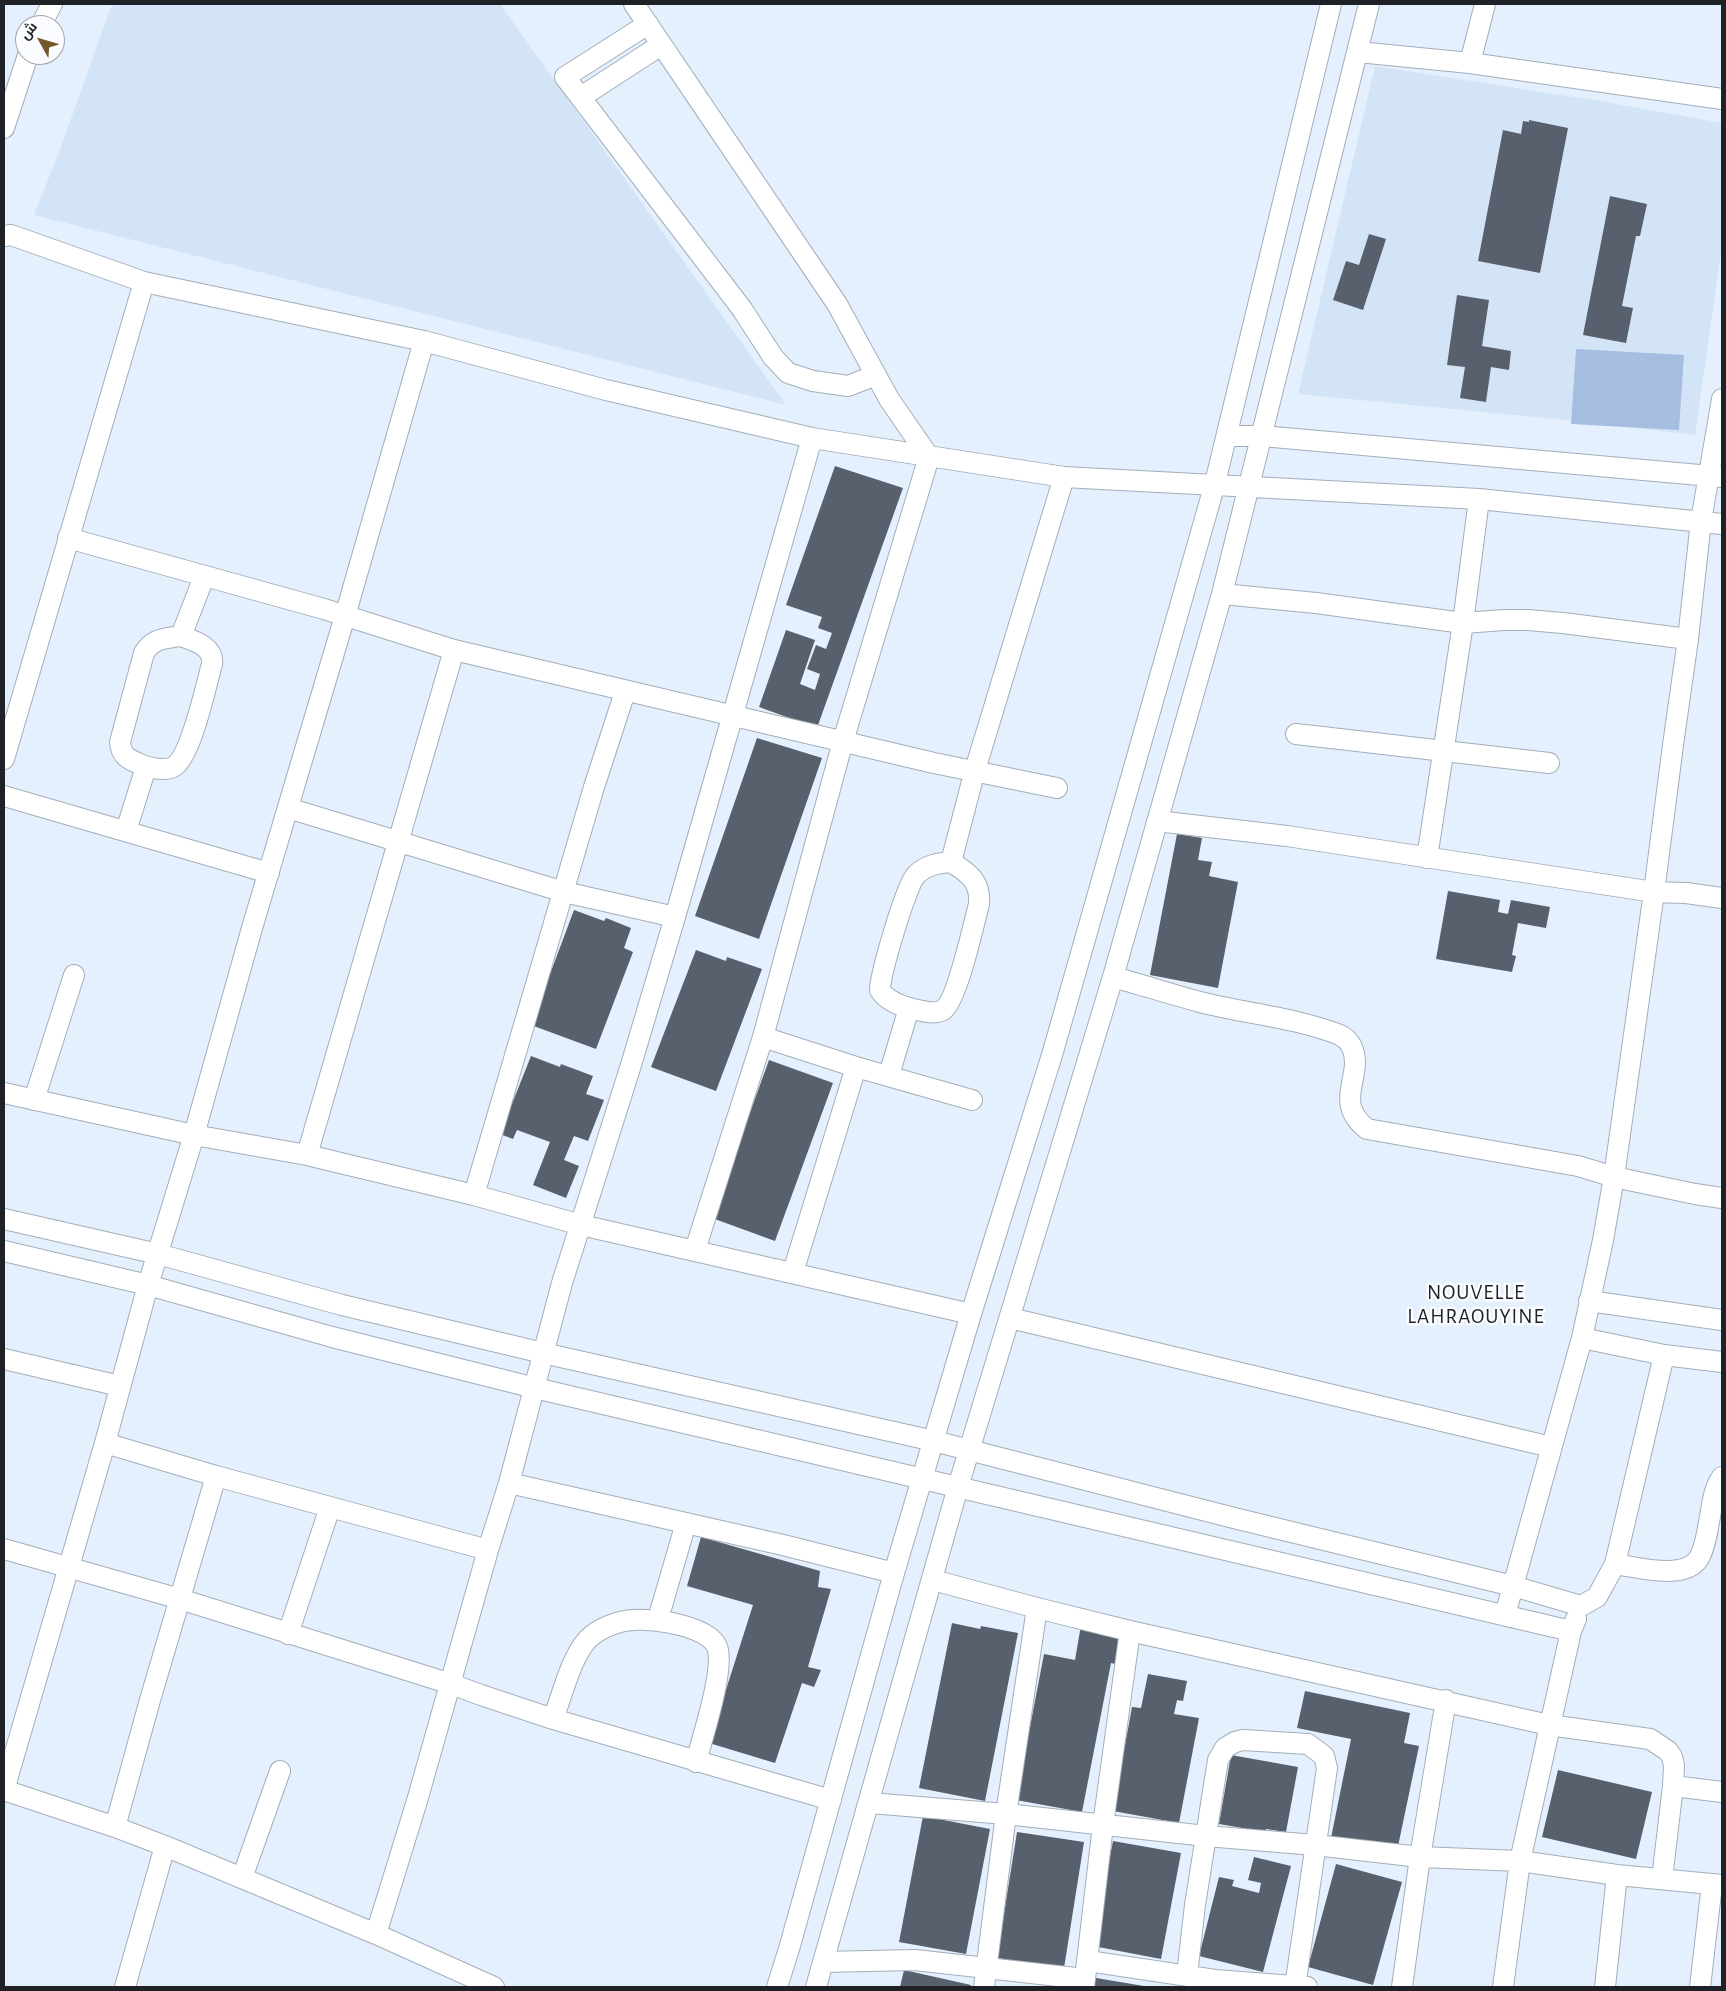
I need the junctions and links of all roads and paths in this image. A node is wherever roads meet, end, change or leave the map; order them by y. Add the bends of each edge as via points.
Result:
1 (634, 4) edge
2 (1331, 4) edge
3 (1369, 4) edge
4 (1486, 4) edge
5 (648, 24) junction
6 (661, 45) junction
7 (1358, 52) junction
8 (1470, 63) junction
9 (25, 65) edge
10 (581, 97) junction
11 (1722, 99) edge
12 (4, 128) edge
13 (6, 232) edge
14 (144, 282) junction
15 (424, 341) junction
16 (876, 375) junction
17 (1722, 399) edge
18 (1227, 436) junction
19 (1262, 436) junction
20 (812, 438) junction
21 (929, 457) junction
22 (1715, 476) edge
23 (1064, 477) junction
24 (1214, 486) junction
25 (1248, 488) junction
26 (1479, 499) junction
27 (1701, 522) junction
28 (1722, 524) edge
29 (68, 538) junction
30 (204, 577) junction
31 (1222, 594) junction
32 (345, 616) junction
33 (1462, 623) junction
34 (181, 636) junction
35 (1688, 638) junction
36 (454, 650) junction
37 (625, 692) junction
38 (733, 715) junction
39 (1296, 734) dead end
40 (843, 741) junction
41 (1442, 750) junction
42 (4, 759) edge
43 (1549, 763) dead end
44 (146, 767) junction
45 (975, 770) junction
46 (1057, 788) dead end
47 (4, 796) edge
48 (288, 808) junction
49 (1157, 821) junction
50 (126, 831) junction
51 (398, 842) junction
52 (1427, 858) junction
53 (951, 862) junction
54 (269, 873) junction
55 (564, 892) junction
56 (1654, 892) junction
57 (1722, 898) edge
58 (675, 917) junction
59 (74, 976) dead end
60 (1113, 977) junction
61 (909, 1008) junction
62 (763, 1037) junction
63 (856, 1067) junction
64 (889, 1075) junction
65 (4, 1093) edge
66 (34, 1100) junction
67 (972, 1100) dead end
68 (194, 1135) junction
69 (306, 1155) junction
70 (1614, 1177) junction
71 (474, 1194) junction
72 (1722, 1198) edge
73 (4, 1219) edge
74 (581, 1225) junction
75 (695, 1250) junction
76 (4, 1251) edge
77 (158, 1254) junction
78 (793, 1272) junction
79 (148, 1284) junction
80 (1590, 1301) junction
81 (971, 1314) junction
82 (1010, 1318) junction
83 (1722, 1320) edge
84 (1582, 1338) junction
85 (543, 1353) junction
86 (1664, 1354) junction
87 (4, 1359) edge
88 (1722, 1362) edge
89 (120, 1386) junction
90 (535, 1388) junction
91 (934, 1441) junction
92 (105, 1443) junction
93 (1551, 1447) junction
94 (970, 1451) junction
95 (216, 1476) junction
96 (1722, 1477) edge
97 (922, 1478) junction
98 (509, 1483) junction
99 (958, 1487) junction
100 (330, 1506) junction
101 (686, 1523) junction
102 (4, 1549) edge
103 (488, 1550) junction
104 (1615, 1564) junction
105 (68, 1566) junction
106 (894, 1573) junction
107 (933, 1580) junction
108 (1513, 1586) junction
109 (180, 1599) junction
110 (1581, 1606) junction
111 (1037, 1608) junction
112 (1505, 1615) junction
113 (658, 1619) junction
114 (1130, 1631) junction
115 (1572, 1631) junction
116 (288, 1634) junction
117 (451, 1684) junction
118 (1446, 1700) junction
119 (554, 1719) junction
120 (1549, 1725) junction
121 (696, 1762) junction
122 (280, 1771) dead end
123 (1674, 1786) junction
124 (4, 1790) edge
125 (1722, 1792) edge
126 (830, 1800) junction
127 (870, 1802) junction
128 (1006, 1814) junction
129 (1103, 1825) junction
130 (115, 1827) junction
131 (1206, 1836) junction
132 (1315, 1845) junction
133 (165, 1846) junction
134 (1420, 1857) junction
135 (1520, 1861) junction
136 (1617, 1875) junction
137 (242, 1878) junction
138 (1662, 1878) junction
139 (1717, 1885) edge
140 (376, 1934) junction
141 (823, 1962) junction
142 (1187, 1975) junction
143 (1086, 1976) edge
144 (985, 1978) edge
145 (1215, 1984) edge
146 (125, 1987) edge
147 (494, 1987) edge
148 (777, 1987) edge
149 (816, 1987) edge
150 (1301, 1987) edge
151 (1402, 1987) edge
152 (1503, 1987) edge
153 (1605, 1987) edge
154 (1700, 1987) edge

1 - 5 street
2 - 18 street
3 - 7 street
4 - 8 street
5 - 6 street
5 - 10 street via 565,77
6 - 10 street
6 - 16 street via 837,304
7 - 8 street
7 - 19 street
8 - 11 street
9 - 12 street
10 - 16 street via 788,373 813,381 848,386
13 - 14 street
14 - 15 street
14 - 29 street
15 - 20 street via 606,390
15 - 32 street
16 - 21 street
17 - 22 street
18 - 19 street
18 - 24 street
19 - 22 street
19 - 25 street
20 - 21 street
20 - 38 street
21 - 23 street
21 - 40 street
22 - 27 street
23 - 24 street
23 - 45 street
24 - 25 street
24 - 81 street via 1052,1055
25 - 26 street
25 - 31 street
26 - 27 street
26 - 33 street
27 - 28 street
27 - 35 street
29 - 30 street
29 - 42 street
30 - 32 street
30 - 34 street
31 - 33 street
31 - 49 street
32 - 36 street
32 - 48 street
33 - 35 street via 1504,620 1563,623
33 - 41 street
34 - 44 street via 156,640 144,653 120,742 124,756
34 - 44 street via 208,649 213,657 212,664 185,754 173,767
35 - 56 street
36 - 37 street
36 - 51 street
37 - 38 street
37 - 55 street
38 - 40 street
38 - 58 street
39 - 41 street
40 - 45 street
40 - 62 street
41 - 43 street
41 - 52 street
44 - 50 street
45 - 46 street
45 - 53 street
47 - 50 street
48 - 51 street
48 - 54 street
49 - 52 street via 1287,836
49 - 60 street
50 - 54 street
51 - 55 street
51 - 69 street
52 - 56 street
53 - 61 street via 930,866 916,876 906,894 894,934 880,990 888,998
53 - 61 street via 972,878 980,892 960,971 950,1002 944,1009 934,1012
54 - 68 street
55 - 58 street
55 - 71 street
56 - 57 street
56 - 70 street
58 - 74 street
59 - 66 street
60 - 70 street via 1343,1036 1351,1045 1355,1060 1350,1091 1352,1112 1368,1129 1578,1166
60 - 82 street
61 - 64 street
62 - 63 street
62 - 75 street
63 - 64 street
63 - 78 street
64 - 67 street
65 - 66 street
66 - 68 street
68 - 69 street
68 - 77 street
69 - 71 street
70 - 72 street
70 - 80 street
71 - 74 street
73 - 77 street
74 - 75 street
74 - 85 street
75 - 78 street
76 - 79 street
77 - 79 street
77 - 85 street via 342,1305
78 - 81 street
79 - 89 street
79 - 90 street via 332,1337
80 - 83 street
80 - 84 street
81 - 91 street
82 - 93 street
82 - 94 street
84 - 86 street
84 - 93 street
85 - 90 street
85 - 91 street
86 - 88 street
86 - 104 street
87 - 89 street
89 - 92 street
90 - 97 street
90 - 98 street
91 - 94 street
91 - 97 street
92 - 95 street
92 - 105 street
93 - 108 street
94 - 99 street
94 - 108 street
95 - 100 street
95 - 109 street
96 - 104 street via 1704,1548 1691,1567 1683,1571 1666,1571
97 - 99 street
97 - 106 street
98 - 101 street
98 - 103 street
99 - 107 street
99 - 112 street
100 - 103 street
100 - 116 street
101 - 106 street
101 - 113 street
102 - 105 street
103 - 117 street
104 - 110 street via 1597,1597
105 - 109 street
105 - 124 street
106 - 126 street
107 - 111 street
107 - 127 street
108 - 110 street
108 - 112 street
109 - 116 street
109 - 130 street
110 - 115 street
111 - 114 street
111 - 128 street
112 - 115 street
113 - 119 street via 614,1624 590,1637 576,1659
113 - 121 street via 699,1631 718,1649 718,1675
114 - 118 street
114 - 129 street
115 - 120 street
116 - 117 street
117 - 119 street
117 - 140 street
118 - 120 street
118 - 134 street
119 - 121 street
120 - 123 street via 1650,1739 1672,1757
120 - 135 street
121 - 126 street
122 - 137 street
123 - 125 street
123 - 138 street
124 - 130 street
126 - 148 street
127 - 128 street
127 - 141 street
128 - 129 street
128 - 144 street
129 - 131 street
129 - 143 street
130 - 133 street
131 - 132 street
131 - 132 street via 1218,1760 1225,1748 1243,1740 1308,1744 1324,1756 1327,1768
131 - 142 street
132 - 134 street
132 - 150 street
133 - 137 street
133 - 146 street
134 - 135 street
134 - 151 street
135 - 136 street
135 - 152 street
136 - 138 street
136 - 153 street
137 - 140 street
138 - 139 street
139 - 154 street
140 - 147 street
141 - 144 street via 915,1960
141 - 149 street
142 - 143 street
142 - 145 street
143 - 144 street
145 - 150 street

